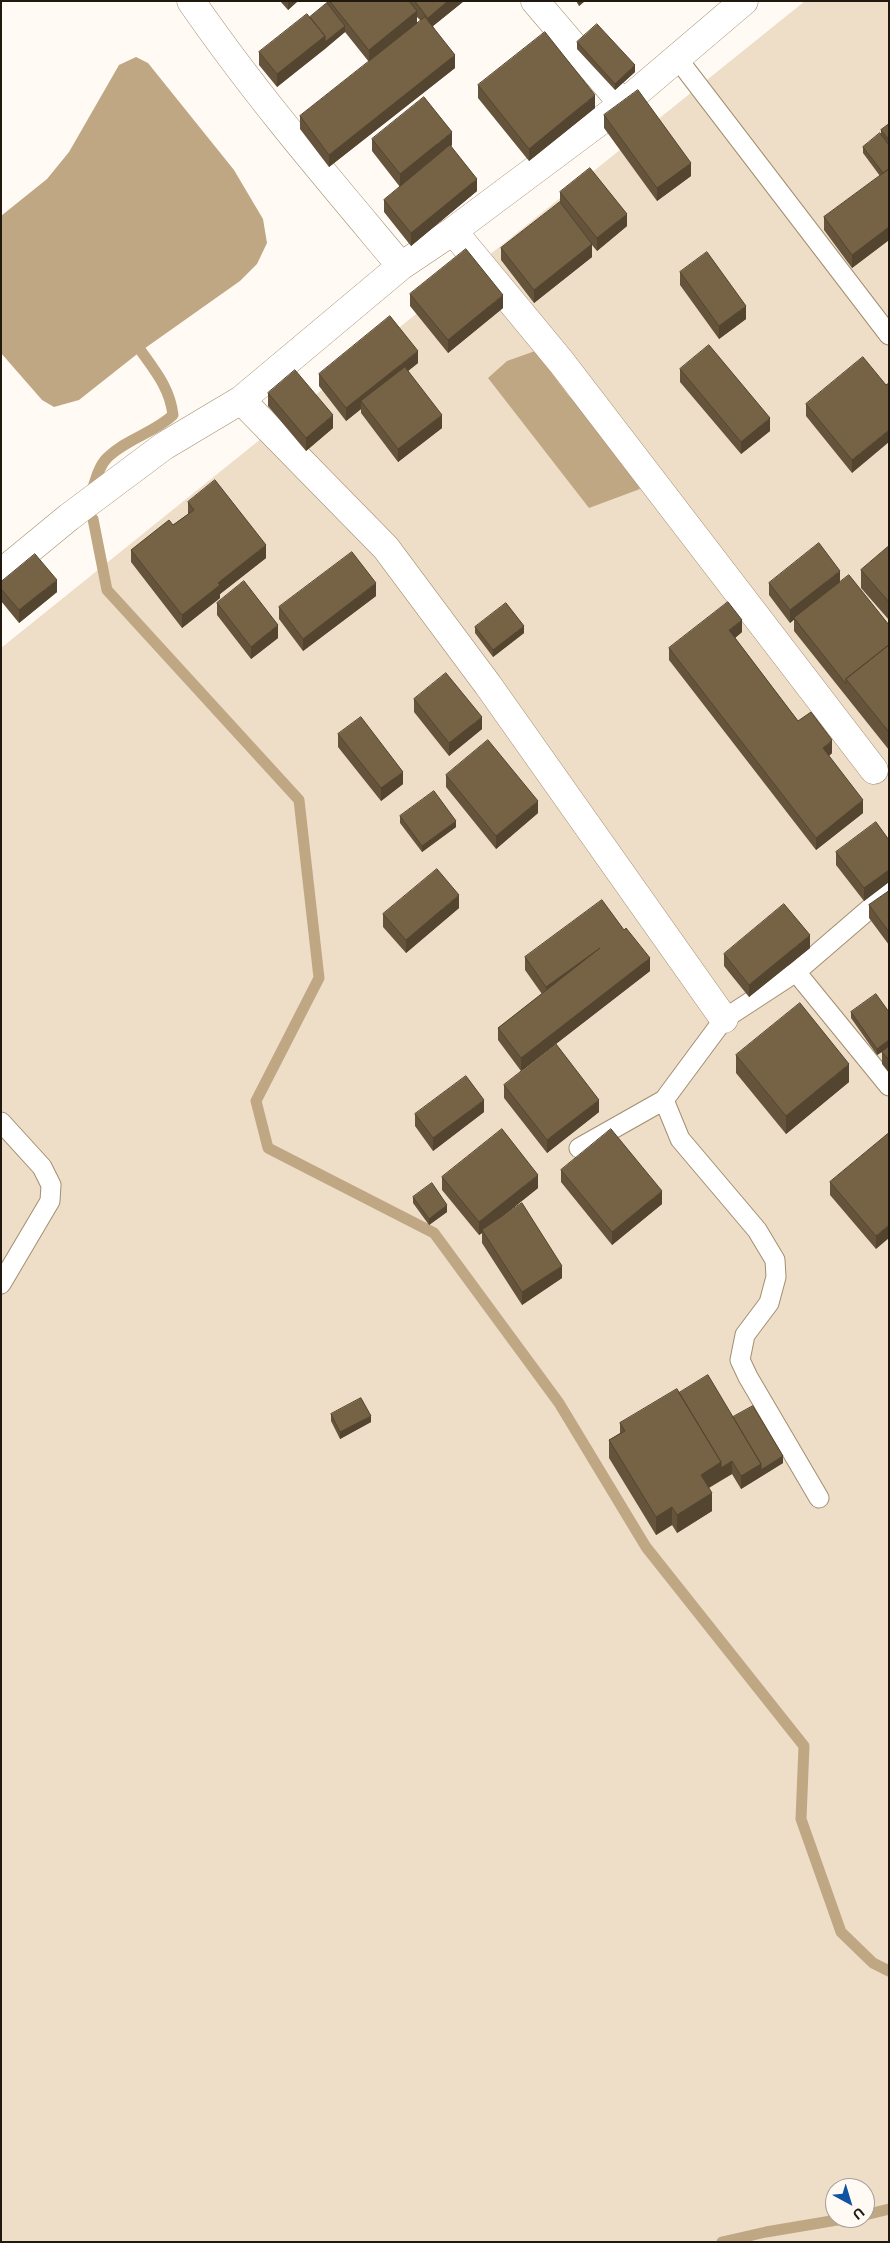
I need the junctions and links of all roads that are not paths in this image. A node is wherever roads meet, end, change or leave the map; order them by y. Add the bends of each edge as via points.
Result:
1 (191, 1) edge
2 (534, 1) edge
3 (744, 1) edge
4 (677, 58) junction
5 (623, 104) junction
6 (453, 231) junction
7 (401, 266) junction
8 (889, 335) edge
9 (242, 400) junction
10 (1, 573) edge
11 (874, 770) dead end
12 (889, 892) edge
13 (796, 972) junction
14 (724, 1019) junction
15 (889, 1086) edge
16 (664, 1100) junction
17 (1, 1122) edge
18 (579, 1148) dead end
19 (1, 1284) edge
20 (819, 1498) dead end

1 - 7 street via 234,63
2 - 5 street
3 - 4 street
4 - 5 street
4 - 8 lane
5 - 6 street
6 - 7 street
6 - 11 street via 562,363
7 - 9 street
9 - 10 street via 164,446
9 - 14 street via 386,548 488,685
12 - 13 lane
13 - 14 lane
13 - 15 lane
14 - 16 lane
16 - 18 lane
16 - 20 lane via 680,1139 757,1230 775,1260 776,1277 769,1303 745,1335 740,1360
17 - 19 lane via 42,1167 51,1185 50,1201

